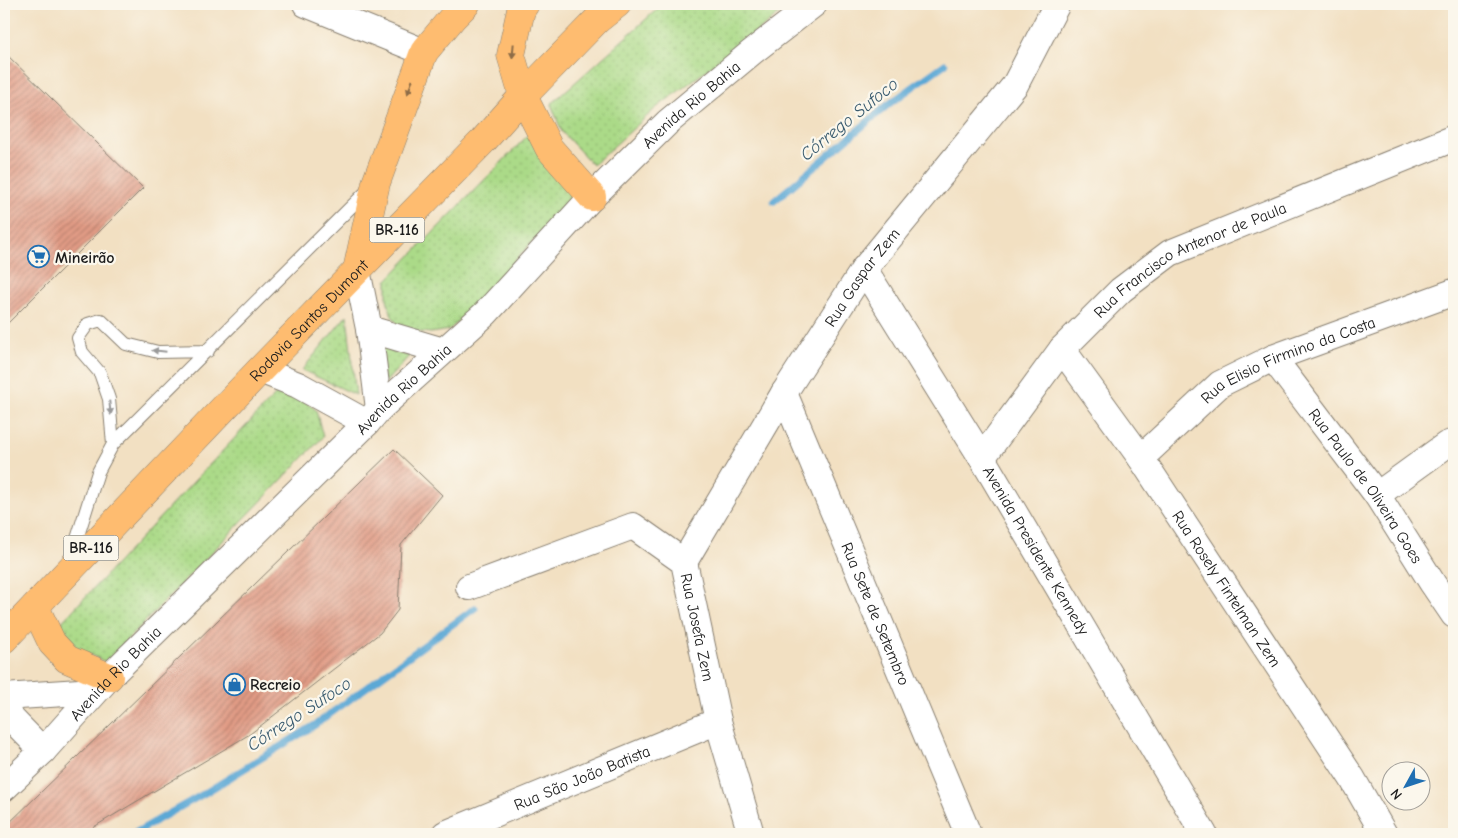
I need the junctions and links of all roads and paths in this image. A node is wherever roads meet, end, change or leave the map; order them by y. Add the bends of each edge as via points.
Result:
1 (306, 4) edge
2 (466, 4) edge
3 (525, 4) edge
4 (617, 4) edge
5 (814, 4) edge
6 (1057, 4) edge
7 (424, 52) junction
8 (523, 96) junction
9 (1454, 138) edge
10 (376, 183) junction
11 (592, 197) junction
12 (864, 269) junction
13 (357, 270) junction
14 (1454, 292) edge
15 (369, 329) junction
16 (1062, 349) junction
17 (208, 351) junction
18 (443, 351) junction
19 (1273, 358) junction
20 (260, 370) junction
21 (784, 393) junction
22 (373, 416) junction
23 (1454, 442) edge
24 (114, 444) junction
25 (982, 458) junction
26 (1141, 458) junction
27 (1377, 495) junction
28 (684, 562) junction
29 (66, 575) junction
30 (469, 587) dead end
31 (35, 607) junction
32 (1453, 608) edge
33 (4, 639) edge
34 (102, 684) junction
35 (4, 697) edge
36 (4, 711) edge
37 (718, 722) junction
38 (43, 751) junction
39 (4, 788) edge
40 (445, 834) edge
41 (751, 834) edge
42 (968, 834) edge
43 (1204, 834) edge
44 (1384, 834) edge

1 - 7 street
2 - 7 highway
3 -> 8 highway via 511,55
4 - 8 highway, Rodovia Santos Dumont / BR-116 via 597,20
5 - 11 street, Avenida Rio Bahia via 668,122
6 - 12 street, Rua Gaspar Zem via 1015,85
7 -> 10 highway
8 - 11 highway via 549,148
8 - 13 highway, Rodovia Santos Dumont / BR-116
9 - 16 street, Rua Francisco Antenor de Paula via 1170,253 1121,290
10 - 13 highway
10 - 17 lane
11 - 18 street, Avenida Rio Bahia via 486,313
12 - 21 street, Rua Gaspar Zem
12 - 25 street, Avenida Presidente Kennedy
13 - 15 street
13 - 20 highway, Rodovia Santos Dumont / BR-116
14 - 19 street, Rua Elisio Firmino da Costa
15 - 18 street
15 - 22 street
16 - 25 street, Rua Francisco Antenor de Paula
16 - 26 street, Rua Rosely Fintelman Zem
17 - 24 lane
17 -> 24 lane via 158,352 126,344 101,320 88,324 78,338 82,352 100,373 109,399
18 - 22 street, Avenida Rio Bahia
19 - 26 street, Rua Elisio Firmino da Costa via 1220,384
19 - 27 street, Rua Paulo de Oliveira Goes
20 - 22 street
20 - 29 highway, Rodovia Santos Dumont / BR-116
21 - 28 street, Rua Gaspar Zem
21 - 42 street, Rua Sete de Setembro
22 - 34 street, Avenida Rio Bahia
23 - 27 street
24 - 29 lane via 98,472
25 - 43 street, Avenida Presidente Kennedy
26 - 44 street, Rua Rosely Fintelman Zem via 1352,778
27 - 32 street, Rua Paulo de Oliveira Goes via 1433,584
28 - 30 street, Rua Josefa Zem via 633,526
28 - 37 street, Rua Josefa Zem
29 - 31 highway, Rodovia Santos Dumont / BR-116
31 - 33 highway, Rodovia Santos Dumont / BR-116
31 - 34 highway via 52,643 67,659
34 - 35 street
34 - 38 street, Avenida Rio Bahia
36 - 38 street
37 - 40 street, Rua São João Batista
37 - 41 street, Rua Josefa Zem
38 - 39 street, Avenida Rio Bahia

